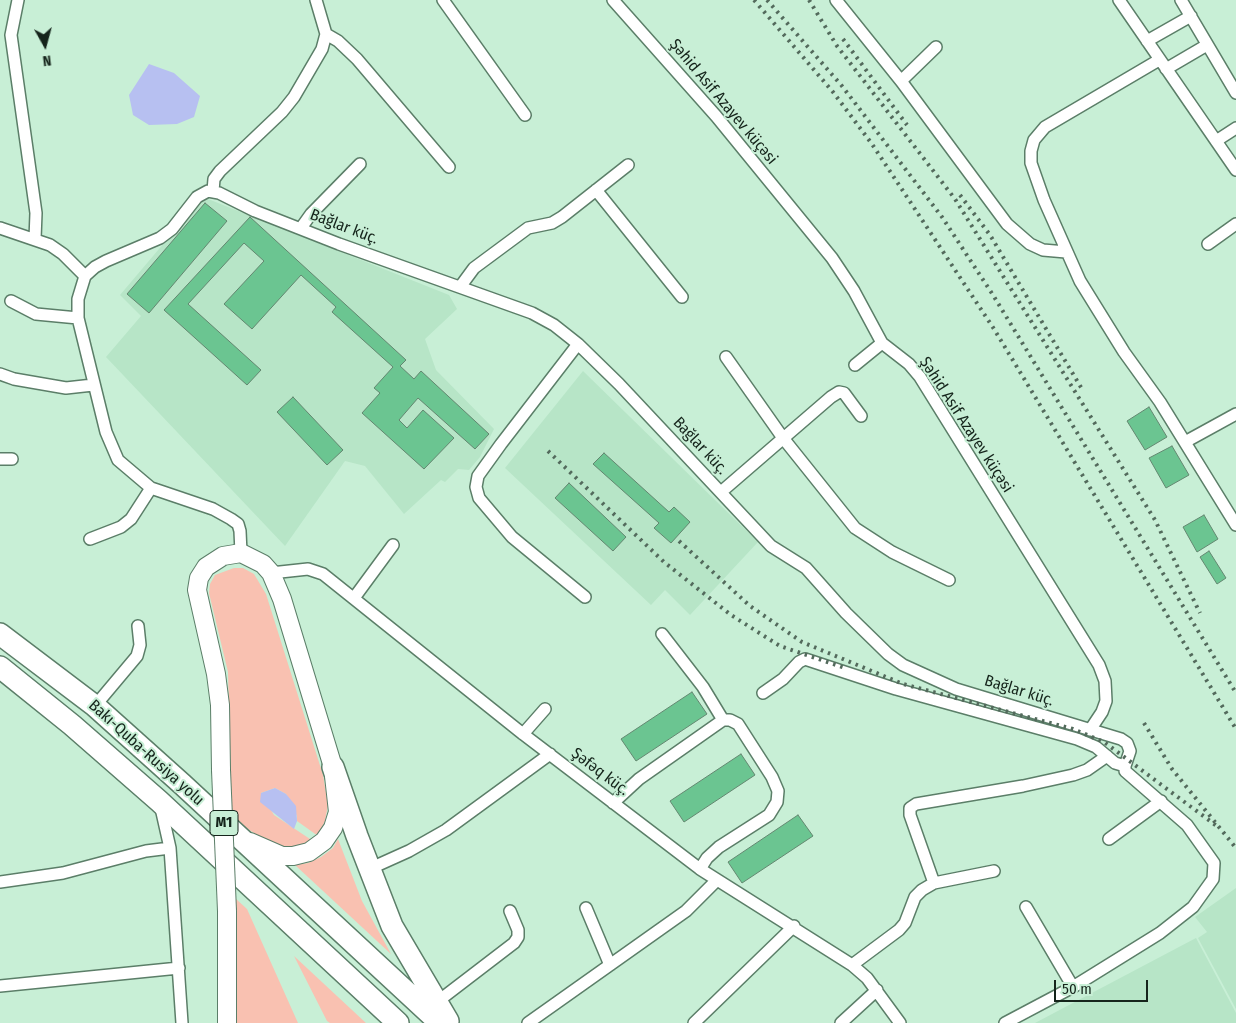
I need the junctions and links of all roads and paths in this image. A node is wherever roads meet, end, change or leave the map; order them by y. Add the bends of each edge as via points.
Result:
1 (18, 0) edge
2 (316, 0) edge
3 (443, 0) edge
4 (614, 0) edge
5 (836, 0) edge
6 (1119, 0) edge
7 (1181, 0) edge
8 (1191, 16) junction
9 (326, 34) junction
10 (1147, 41) junction
11 (1208, 45) junction
12 (936, 47) dead end
13 (1163, 64) junction
14 (901, 81) junction
15 (1236, 93) edge
16 (524, 115) dead end
17 (1236, 128) edge
18 (1216, 141) junction
19 (360, 164) dead end
20 (628, 165) dead end
21 (449, 167) dead end
22 (1236, 170) edge
23 (596, 190) junction
24 (213, 191) junction
25 (1236, 224) edge
26 (0, 228) edge
27 (301, 228) junction
28 (35, 239) junction
29 (1208, 244) dead end
30 (1066, 252) junction
31 (85, 276) junction
32 (460, 286) junction
33 (682, 298) dead end
34 (11, 301) dead end
35 (78, 318) junction
36 (882, 343) junction
37 (578, 344) junction
38 (726, 357) dead end
39 (855, 365) dead end
40 (0, 374) edge
41 (94, 385) junction
42 (1236, 414) edge
43 (861, 416) dead end
44 (782, 438) junction
45 (1185, 442) junction
46 (151, 488) junction
47 (721, 492) junction
48 (1232, 508) edge
49 (1236, 524) edge
50 (90, 539) dead end
51 (393, 545) dead end
52 (241, 553) junction
53 (271, 573) junction
54 (949, 580) dead end
55 (585, 597) dead end
56 (354, 598) junction
57 (138, 626) dead end
58 (0, 634) edge
59 (662, 634) dead end
60 (0, 667) edge
61 (763, 693) dead end
62 (94, 706) junction
63 (545, 708) dead end
64 (723, 720) junction
65 (1090, 730) junction
66 (523, 734) junction
67 (550, 754) junction
68 (1107, 756) junction
69 (1126, 762) junction
70 (333, 767) junction
71 (1161, 800) junction
72 (159, 802) junction
73 (613, 803) junction
74 (233, 831) junction
75 (1109, 839) dead end
76 (170, 848) junction
77 (369, 869) junction
78 (700, 869) junction
79 (994, 871) dead end
80 (717, 880) junction
81 (0, 882) edge
82 (934, 883) junction
83 (1026, 907) dead end
84 (586, 908) dead end
85 (510, 911) dead end
86 (794, 926) junction
87 (610, 965) junction
88 (852, 965) junction
89 (178, 968) junction
90 (0, 986) edge
91 (1073, 987) junction
92 (877, 990) junction
93 (437, 1002) junction
94 (182, 1023) edge
95 (227, 1023) edge
96 (398, 1023) edge
97 (440, 1023) edge
98 (449, 1023) edge
99 (528, 1023) edge
100 (694, 1023) edge
101 (841, 1023) edge
102 (900, 1023) edge
103 (1005, 1023) edge

1 - 28 street via 11,35 36,213
2 - 9 street
3 - 16 street
4 - 36 street, Şəhid Asif Azayev küçəsi via 716,116 832,258
5 - 14 street
6 - 10 street
7 - 8 street
8 - 10 street
8 - 11 street
9 - 21 street via 357,60
9 - 24 street via 322,49 294,97 220,171 214,179
10 - 13 street
11 - 13 street
11 - 15 street
12 - 14 street
13 - 18 street
13 - 30 street via 1045,127 1034,140 1031,163
14 - 30 street via 1006,224 1030,244 1048,251
17 - 18 street
18 - 22 street
19 - 27 street
20 - 23 street
23 - 32 street via 552,223 528,228 474,268
23 - 33 street
24 - 27 street, Bağlar küç.
24 - 31 street via 196,197 172,229 160,238 106,261
25 - 29 street
26 - 28 street
27 - 32 street, Bağlar küç.
28 - 31 street via 63,254
30 - 45 street via 1106,323
31 - 35 street via 78,299
32 - 37 street, Bağlar küç. via 532,313
34 - 35 street via 36,314
35 - 41 street
36 - 39 street
36 - 65 street, Şəhid Asif Azayev küçəsi via 920,377 1099,665 1105,681 1106,701
37 - 47 street, Bağlar küç.
37 - 55 street via 478,476 476,487 479,498 512,537
38 - 44 street
40 - 41 street via 66,388
41 - 46 street via 106,432 118,460
42 - 45 street
43 - 44 street via 844,393 839,392
44 - 47 street
44 - 54 street via 855,528 892,552
45 - 48 street
46 - 50 street via 132,519
46 - 52 street via 213,509 238,524
47 - 65 street, Bağlar küç. via 771,546 806,568 846,613 903,666 956,689
48 - 49 street
51 - 56 street
52 - 53 main road via 254,558
52 - 95 main road, bridge via 223,556 206,567 199,578 197,590 220,705
53 - 56 street, Şəfəq küç. via 300,569 315,571
53 - 70 main road via 282,599
56 - 66 street, Şəfəq küç.
57 - 62 street via 140,645 136,656
58 - 62 highway, Bakı-Quba-Rusiya yolu / M1
59 - 64 street via 703,687
60 - 72 highway, Bakı-Quba-Rusiya yolu / M1
61 - 68 street via 805,659 1076,739 1096,747
62 - 74 highway, Bakı-Quba-Rusiya yolu / M1
63 - 66 street
64 - 73 street via 639,779
64 - 78 street via 738,724 745,733 772,777 778,791 777,802 768,815 719,847
65 - 69 street, Bağlar küç. via 1127,743 1130,751
66 - 67 street, Şəfəq küç.
67 - 73 street, Şəfəq küç.
67 - 77 street via 446,830
68 - 69 street via 1119,765
68 - 82 street via 1073,775 916,804 910,808
69 - 71 street via 1128,774
70 - 74 main road via 338,812 324,842 309,852 282,856
70 - 77 highway
71 - 75 street
71 - 91 street via 1204,846 1214,863 1213,879 1183,916
72 - 76 street
72 - 96 highway, Bakı-Quba-Rusiya yolu / M1
73 - 78 street, Şəfəq küç.
74 - 97 highway, Bakı-Quba-Rusiya yolu / M1
76 - 81 street via 146,851 63,873
76 - 89 street
77 - 93 highway via 392,926
78 - 80 street, Şəfəq küç.
79 - 82 street
80 - 86 street, Şəfəq küç.
80 - 87 street via 686,911
82 - 88 street via 915,897 899,930
83 - 91 street
84 - 87 street
85 - 93 street via 518,930 514,943
86 - 88 street, Şəfəq küç.
86 - 100 street
87 - 99 street
88 - 92 street, Şəfəq küç.
89 - 90 street
89 - 94 street
91 - 103 street
92 - 101 street
92 - 102 street, Şəfəq küç.
93 - 98 highway

